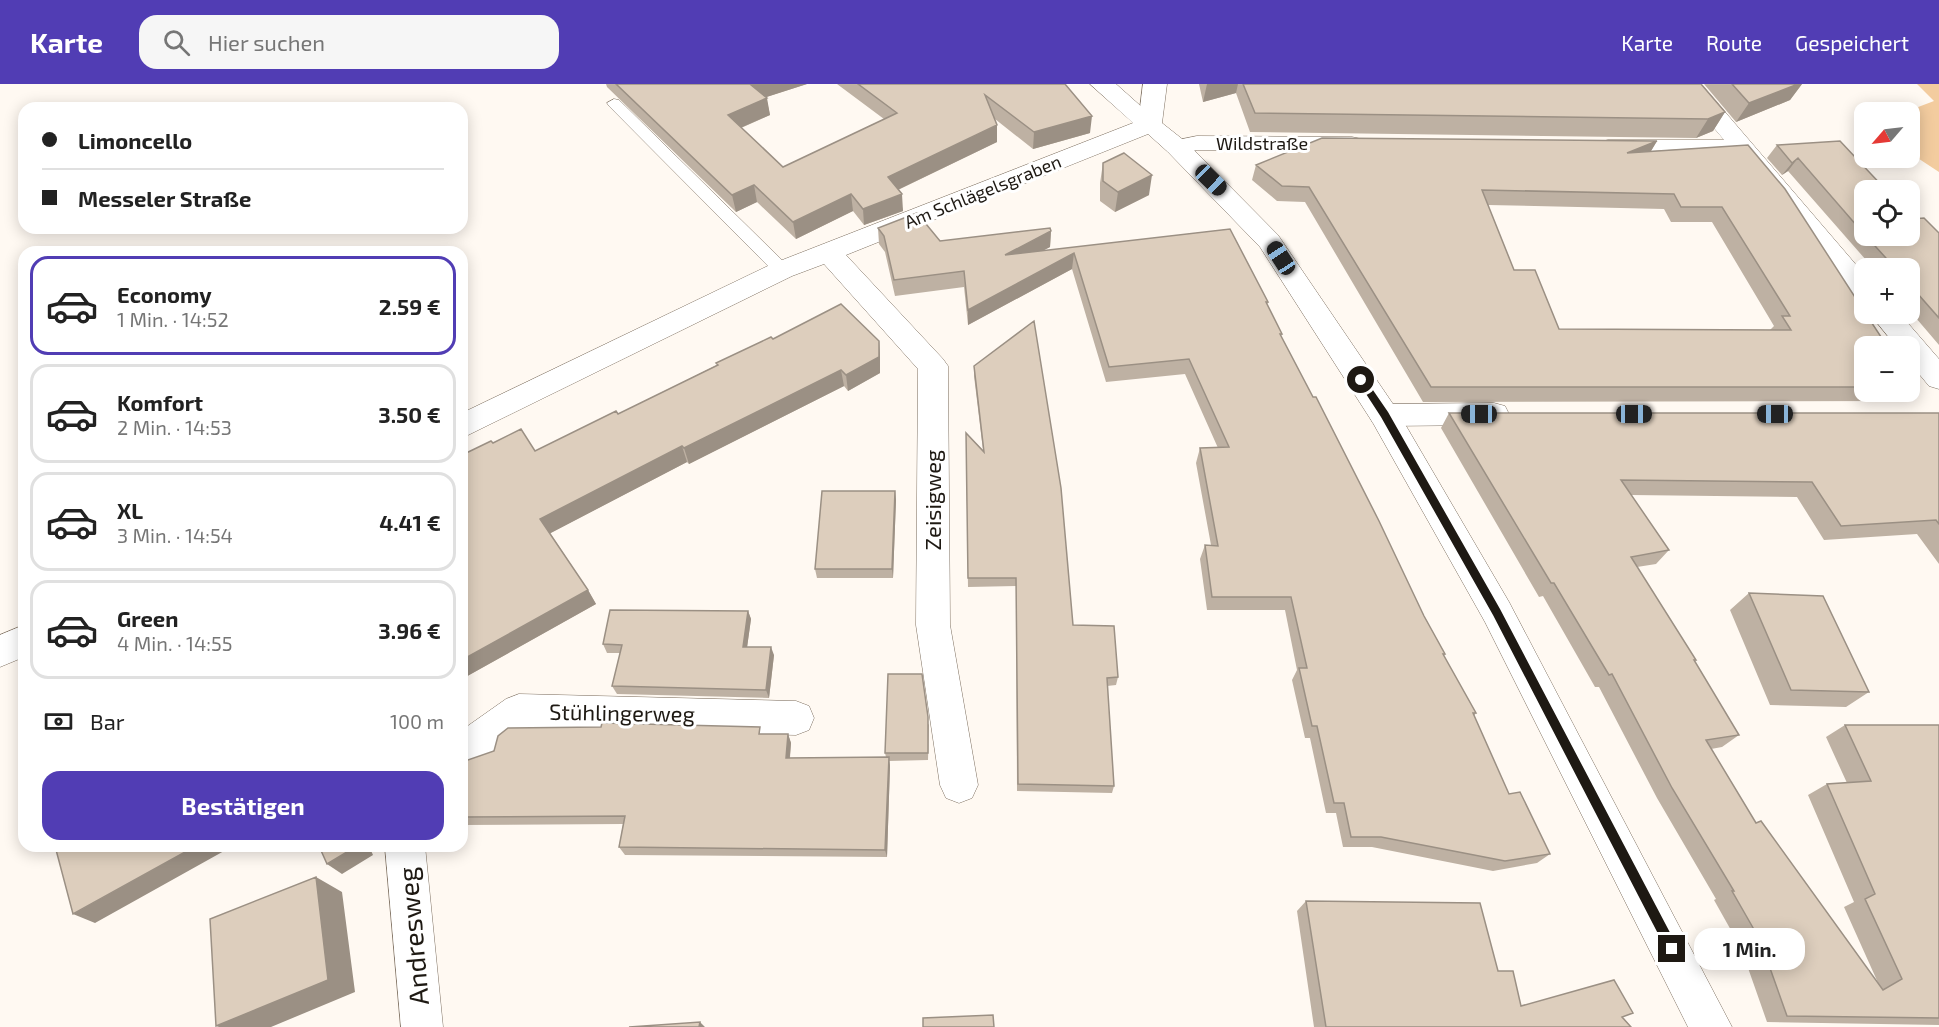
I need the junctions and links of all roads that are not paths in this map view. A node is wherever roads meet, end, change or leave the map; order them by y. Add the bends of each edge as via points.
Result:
1 (1102, 84) edge
2 (1155, 84) edge
3 (1689, 84) edge
4 (614, 103) dead end
5 (1150, 125) junction
6 (1376, 145) edge
7 (1177, 147) junction
8 (1591, 147) edge
9 (1743, 148) junction
10 (829, 253) junction
11 (782, 270) junction
12 (1854, 279) edge
13 (1893, 324) edge
14 (1939, 378) edge
15 (1384, 414) junction
16 (1518, 414) edge
17 (468, 423) edge
18 (18, 643) edge
19 (0, 652) edge
20 (796, 718) dead end
21 (468, 748) edge
22 (959, 785) dead end
23 (406, 852) edge
24 (422, 1027) edge
25 (1711, 1027) edge

1 - 5 street
2 - 5 street
3 - 9 street
4 - 11 lane
5 - 7 street
5 - 10 street, Am Schlägelsgraben
6 - 7 street, Wildstraße via 1197,143
7 - 15 street via 1269,241
8 - 9 street
9 - 12 street
10 - 11 street, Am Schlägelsgraben
10 - 22 street, Zeisigweg via 933,366 933,626
11 - 17 street, Am Schlägelsgraben
13 - 14 street
15 - 16 street
15 - 25 street via 1497,612
18 - 19 street
20 - 21 street, Stühlingerweg via 519,711
23 - 24 street, Andresweg

